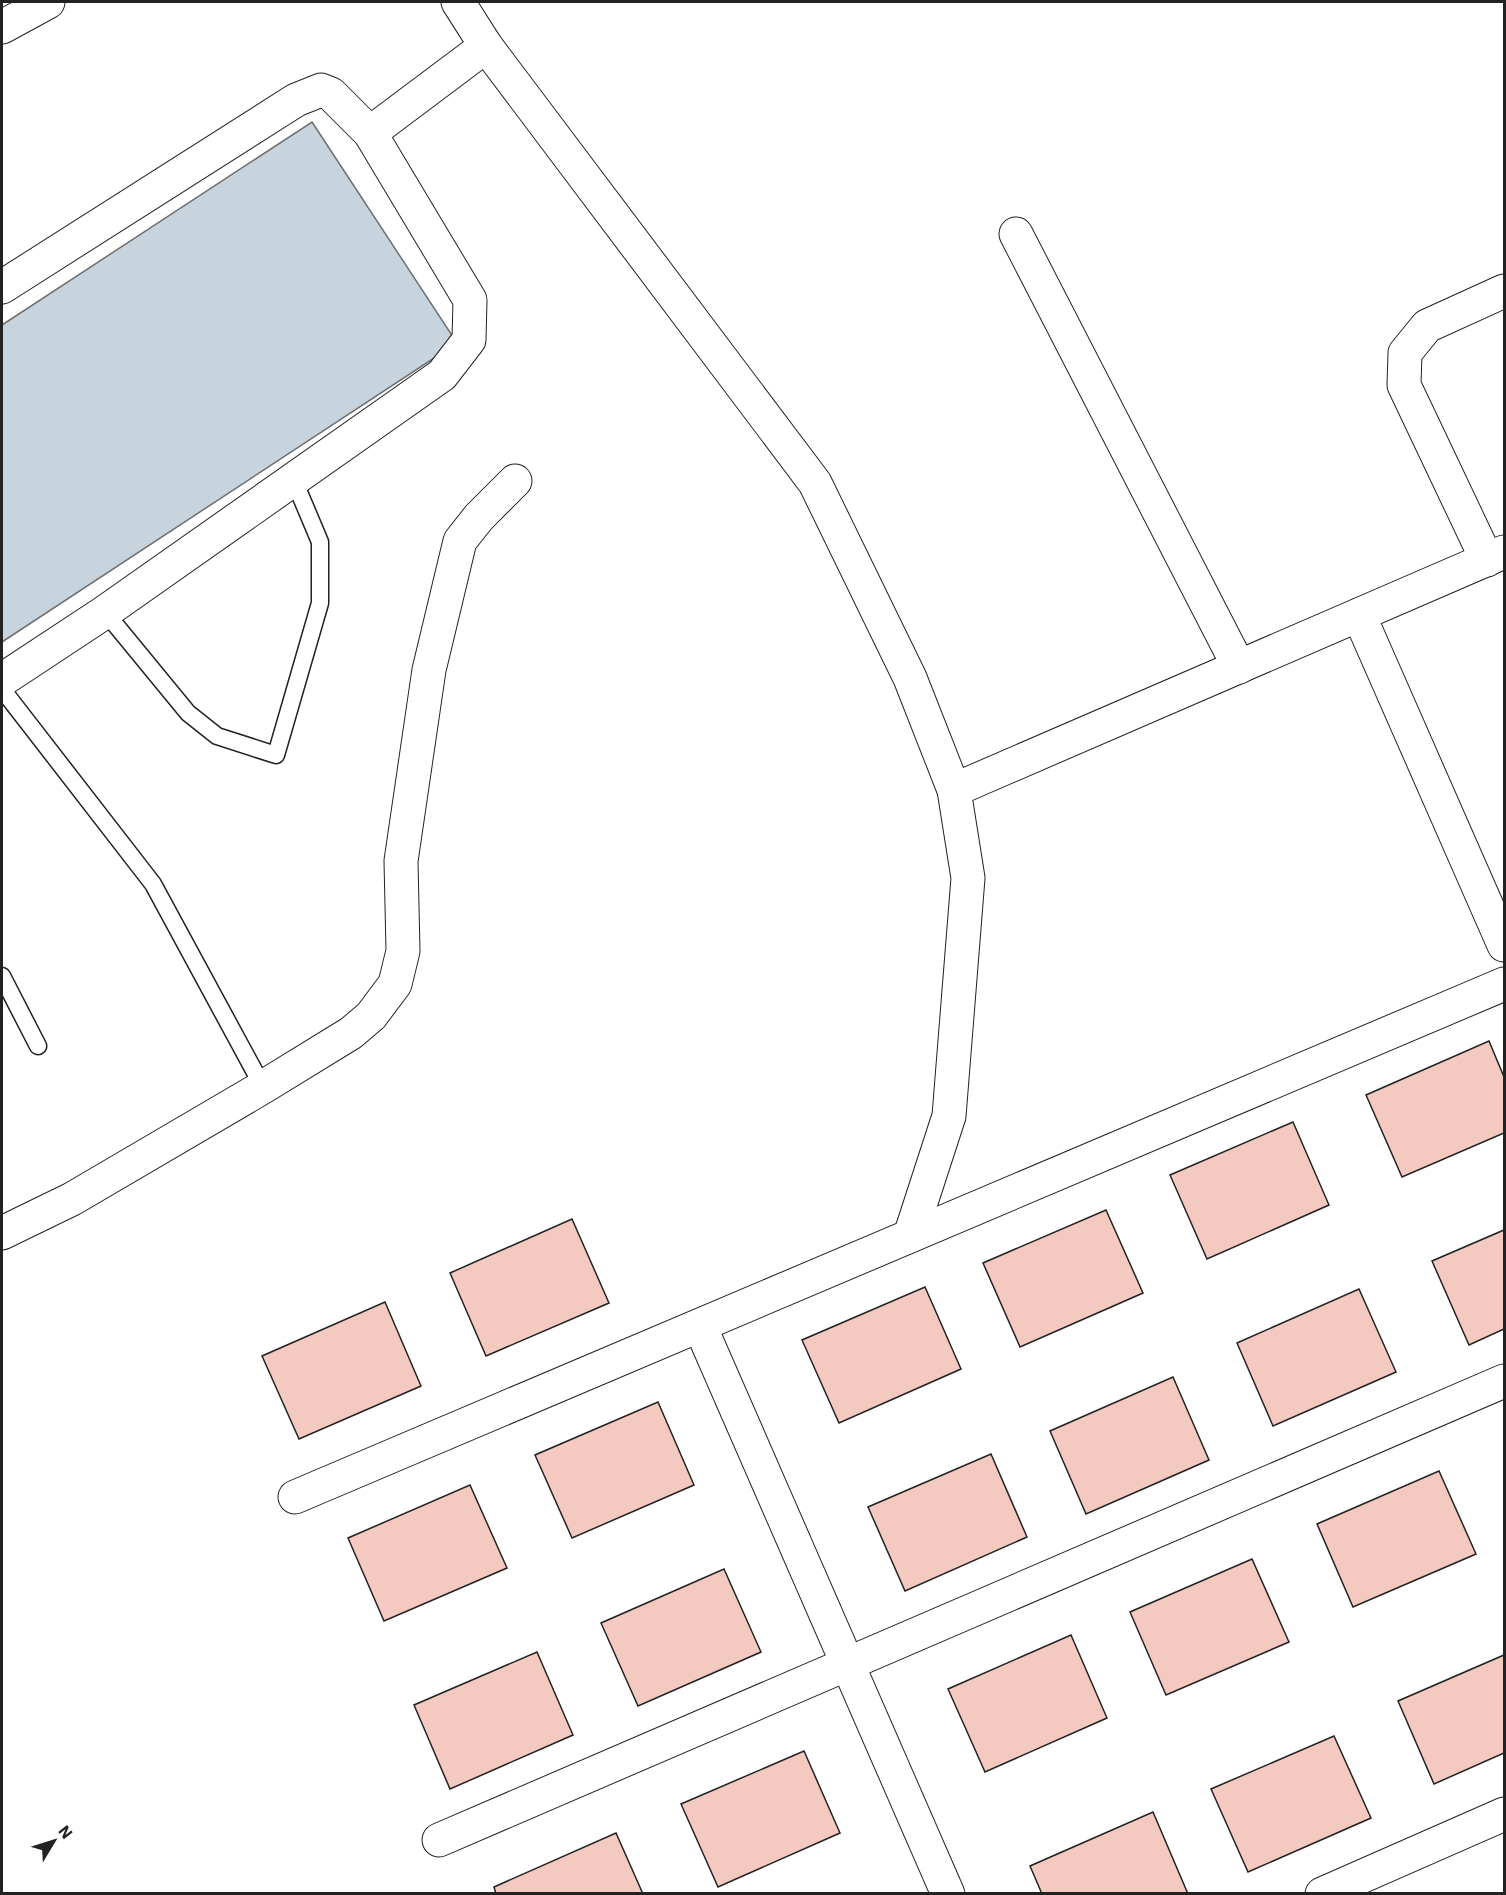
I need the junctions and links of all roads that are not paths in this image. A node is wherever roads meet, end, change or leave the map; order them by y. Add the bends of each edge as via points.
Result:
1 (48, 2) edge
2 (458, 2) edge
3 (2, 27) edge
4 (486, 46) junction
5 (370, 133) junction
6 (1016, 234) dead end
7 (2, 287) edge
8 (1504, 291) edge
9 (293, 478) junction
10 (515, 481) dead end
11 (1496, 556) edge
12 (105, 612) junction
13 (1359, 615) junction
14 (1239, 667) junction
15 (2, 680) edge
16 (2, 689) edge
17 (954, 790) junction
18 (1504, 945) edge
19 (2, 976) edge
20 (1504, 984) edge
21 (38, 1046) dead end
22 (263, 1087) junction
23 (2, 1233) edge
24 (910, 1236) junction
25 (700, 1326) junction
26 (1504, 1381) edge
27 (295, 1497) dead end
28 (848, 1664) junction
29 (1504, 1814) edge
30 (439, 1840) dead end
31 (948, 1893) edge
32 (1322, 1893) edge

1 - 3 street
2 - 4 street
4 - 5 street
4 - 17 street via 814,483 910,678
5 - 7 street via 331,94 321,90 296,100
5 - 9 street via 470,300 469,340 442,375
6 - 14 street
8 - 11 street via 1427,326 1404,353 1404,385
9 - 12 street
9 - 12 lane via 320,542 320,603 276,755 217,736 188,713
10 - 22 street via 460,542 429,670 401,861 403,951 395,984 371,1016 351,1033
11 - 13 street
12 - 15 street
13 - 14 street
13 - 18 street
14 - 17 street
16 - 22 lane via 153,884
17 - 24 street via 968,878 949,1116
19 - 21 lane
20 - 24 street
22 - 23 street via 72,1199
24 - 25 street
25 - 27 street
25 - 28 street
26 - 28 street
28 - 30 street
28 - 31 street
29 - 32 street

